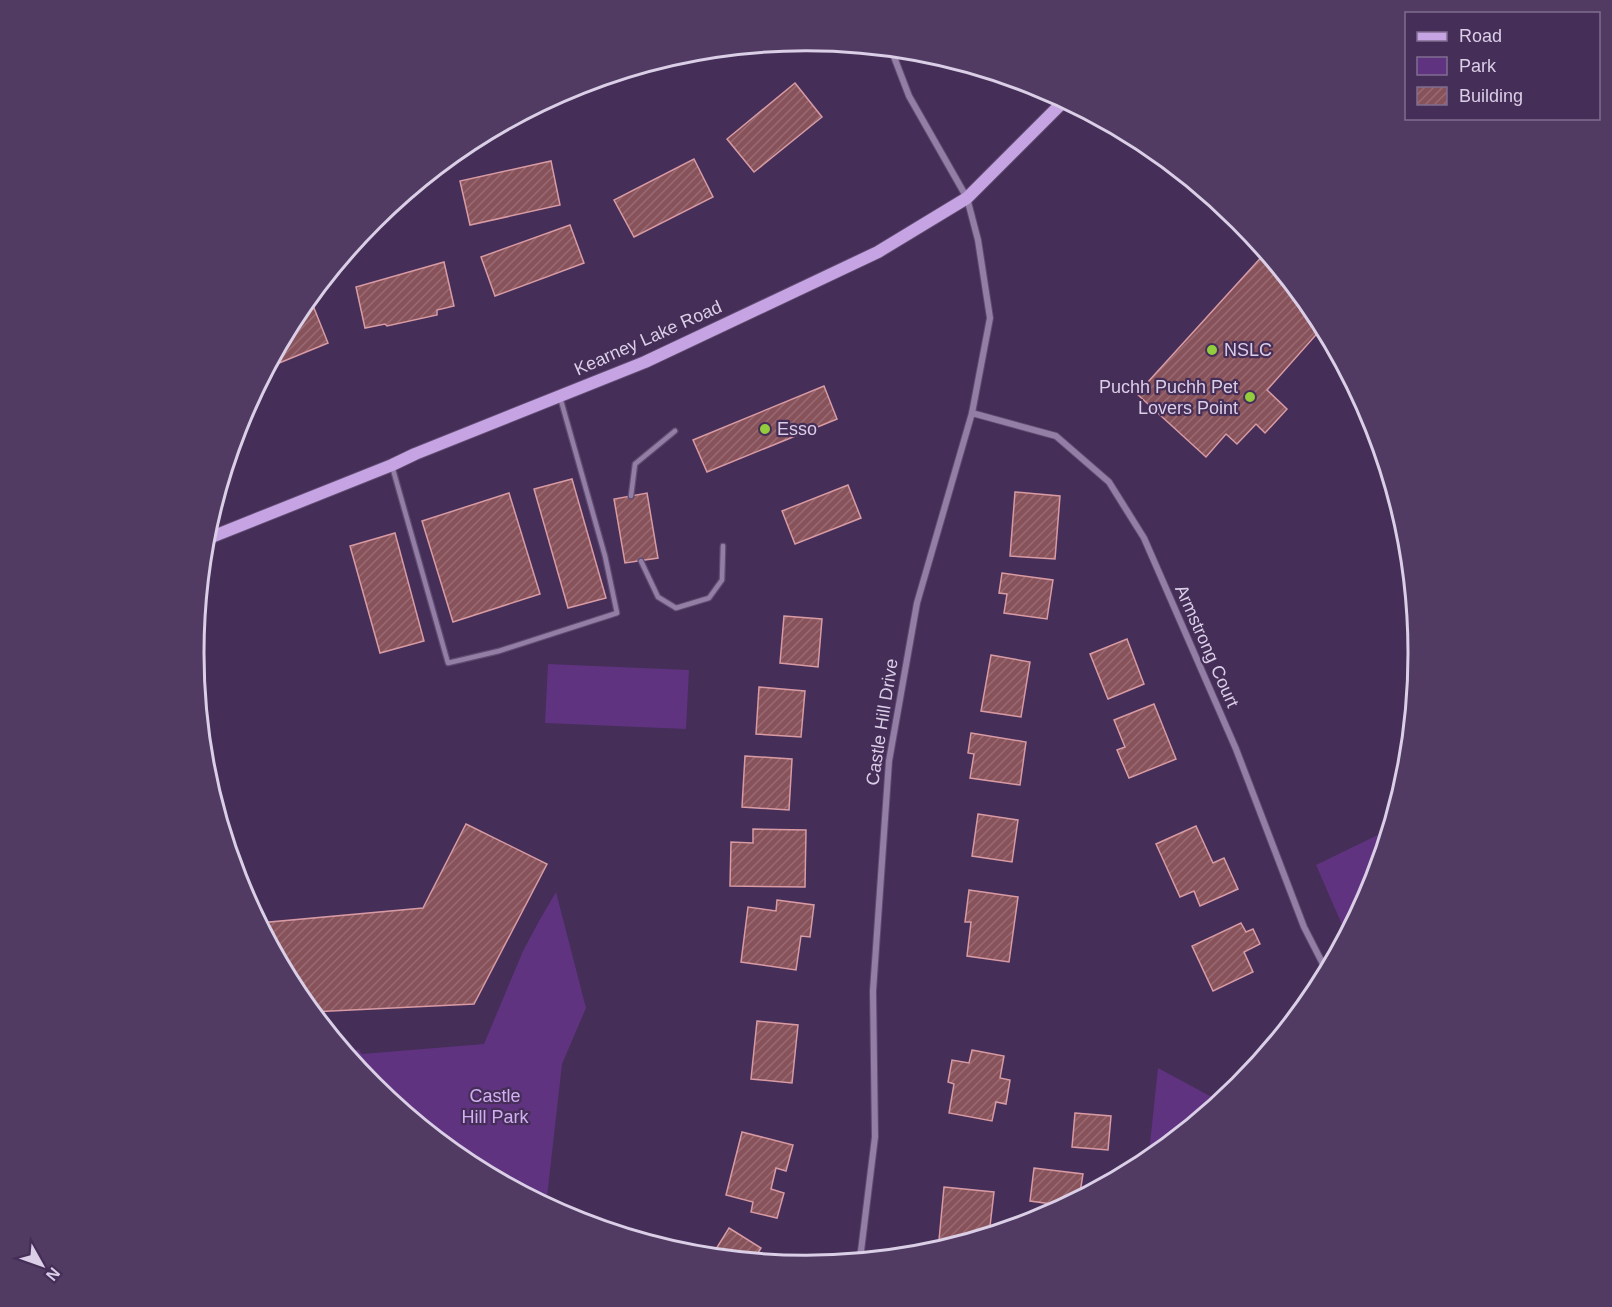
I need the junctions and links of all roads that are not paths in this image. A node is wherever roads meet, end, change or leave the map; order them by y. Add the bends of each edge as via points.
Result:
1 (894, 58) edge
2 (1058, 107) edge
3 (967, 198) junction
4 (560, 397) junction
5 (972, 413) junction
6 (675, 430) dead end
7 (392, 465) junction
8 (631, 496) dead end
9 (215, 536) edge
10 (723, 546) dead end
11 (641, 561) dead end
12 (1323, 963) edge
13 (860, 1254) edge

1 - 3 street, Castle Hill Drive via 909,96
2 - 3 main road, Kearney Lake Road
3 - 4 main road, Kearney Lake Road via 878,252 645,362
3 - 5 street, Castle Hill Drive via 990,318
4 - 7 main road, Kearney Lake Road
4 - 7 lane via 617,613 448,663
5 - 12 street, Armstrong Court via 1056,436 1109,482 1144,538 1236,749 1304,927
5 - 13 street, Castle Hill Drive via 917,603 889,761 873,991 875,1137
6 - 8 lane via 635,464
7 - 9 main road, Kearney Lake Road
10 - 11 lane via 722,580 709,598 676,608 658,597

